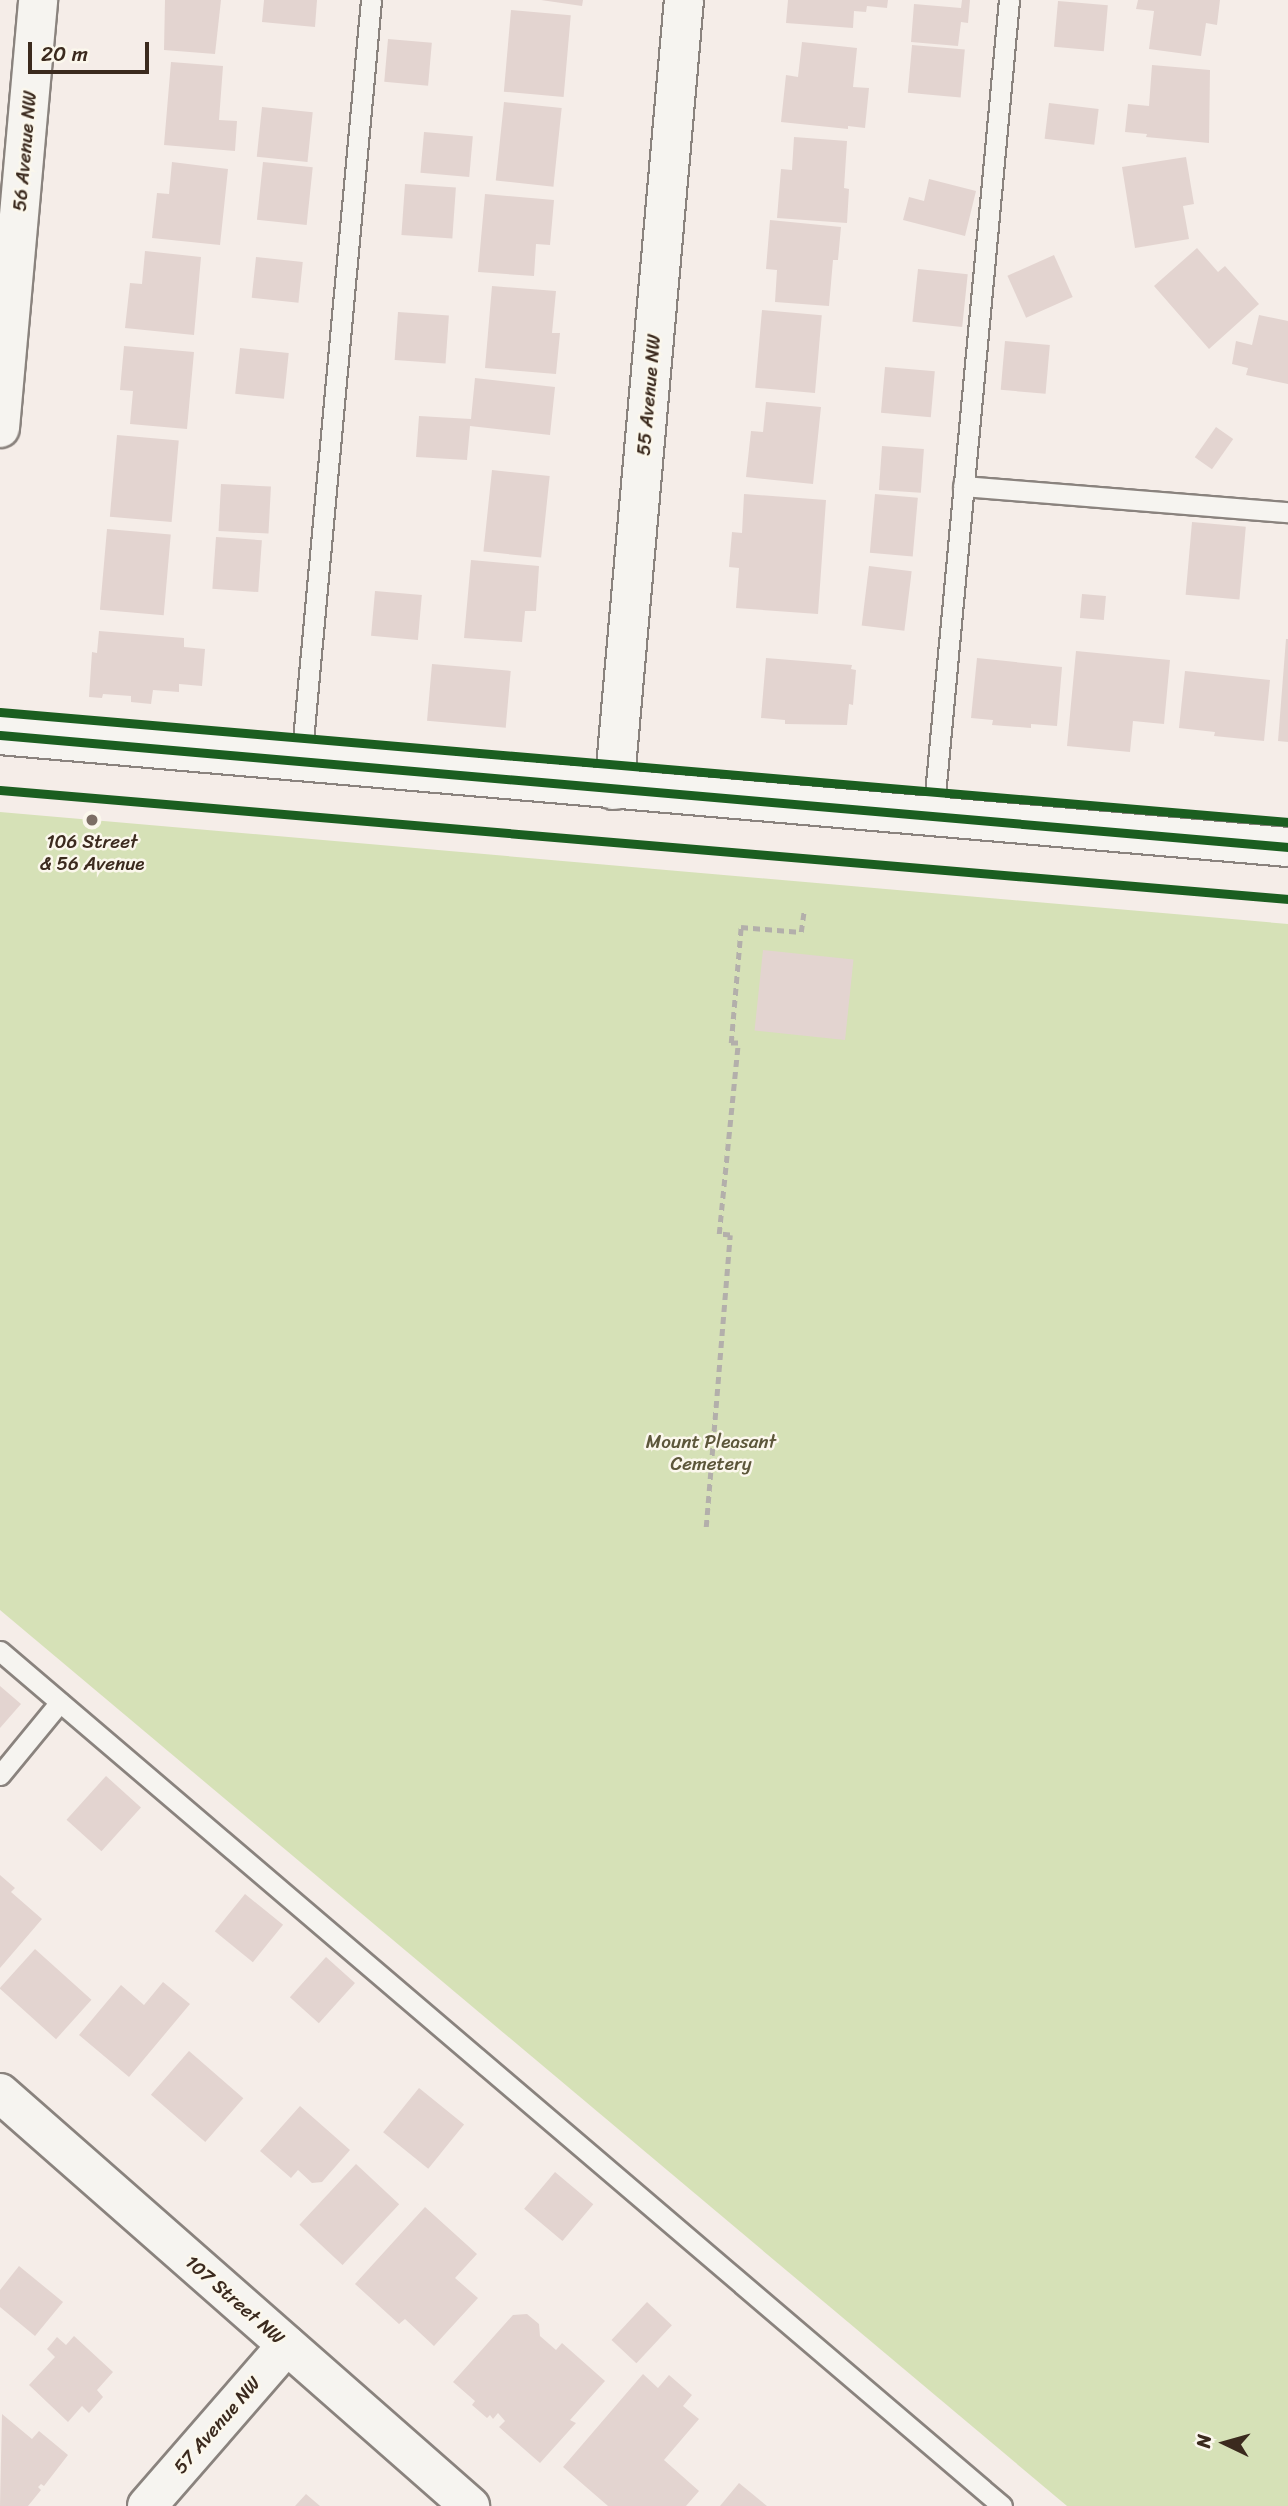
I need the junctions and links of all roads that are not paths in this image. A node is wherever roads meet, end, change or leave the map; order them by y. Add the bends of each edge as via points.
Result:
1 (38, 0) edge
2 (371, 0) edge
3 (684, 0) edge
4 (1009, 0) edge
5 (0, 428) edge
6 (964, 486) junction
7 (1288, 512) edge
8 (0, 735) edge
9 (301, 762) junction
10 (614, 790) junction
11 (933, 816) junction
12 (1288, 847) edge
13 (0, 1651) edge
14 (60, 1702) junction
15 (0, 1775) edge
16 (0, 2093) edge
17 (287, 2345) junction
18 (147, 2506) edge
19 (470, 2506) edge
20 (1002, 2506) edge

1 - 5 street, 56 Avenue NW
2 - 9 lane
3 - 10 street, 55 Avenue NW
4 - 6 lane
6 - 7 lane
6 - 11 lane
8 - 9 street
9 - 10 street
10 - 11 street
11 - 12 street
13 - 14 lane
14 - 15 lane
14 - 20 lane
16 - 17 street, 107 Street NW
17 - 18 street, 57 Avenue NW
17 - 19 street, 107 Street NW

